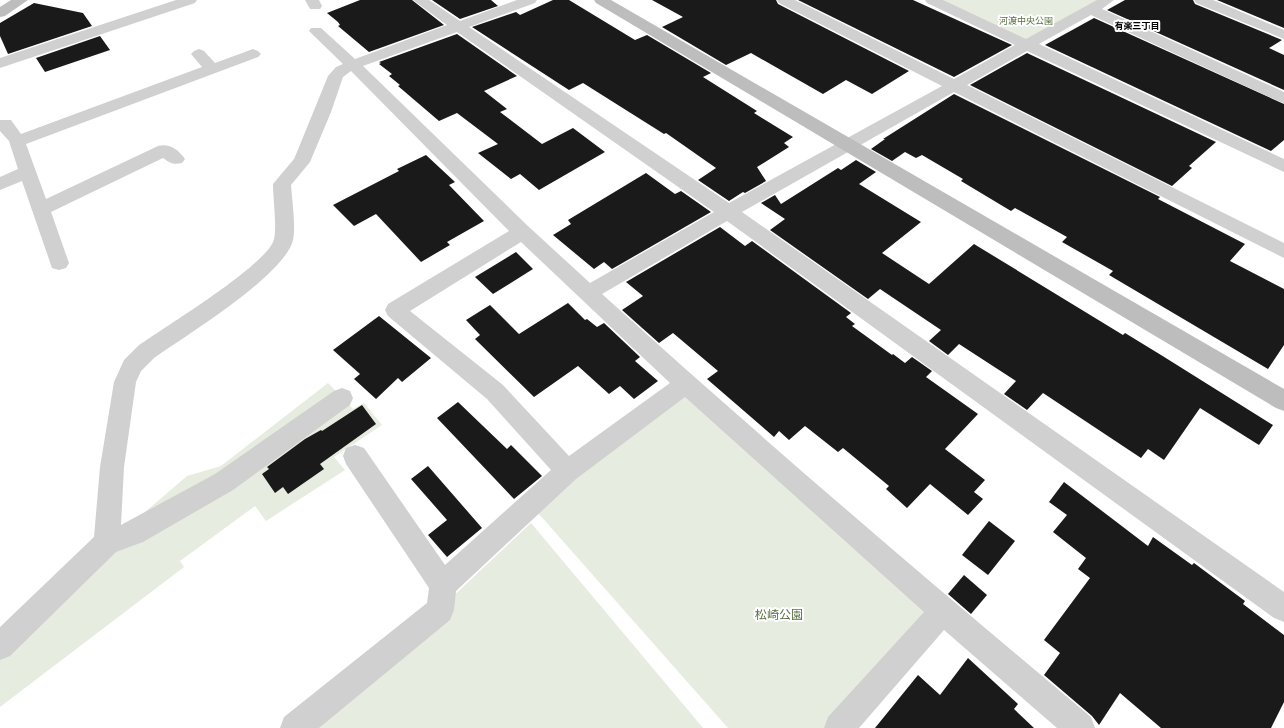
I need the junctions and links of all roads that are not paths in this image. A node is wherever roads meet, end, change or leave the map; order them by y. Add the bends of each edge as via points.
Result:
1 (20, 0) edge
2 (190, 0) edge
3 (420, 0) edge
4 (530, 0) edge
5 (601, 0) edge
6 (784, 0) edge
7 (932, 0) edge
8 (1107, 0) edge
9 (1202, 0) edge
10 (1091, 9) junction
11 (0, 13) edge
12 (457, 26) junction
13 (316, 31) dead end
14 (1284, 35) edge
15 (1027, 44) junction
16 (199, 54) dead end
17 (253, 54) dead end
18 (0, 63) edge
19 (353, 65) junction
20 (212, 70) junction
21 (955, 86) junction
22 (1284, 98) edge
23 (0, 126) edge
24 (17, 141) junction
25 (848, 145) junction
26 (176, 159) dead end
27 (1284, 166) edge
28 (28, 171) junction
29 (0, 184) edge
30 (41, 209) junction
31 (728, 212) junction
32 (522, 232) junction
33 (1284, 251) edge
34 (59, 263) dead end
35 (588, 293) junction
36 (686, 384) junction
37 (342, 398) dead end
38 (1284, 401) edge
39 (355, 456) dead end
40 (567, 471) junction
41 (107, 543) junction
42 (442, 585) junction
43 (1284, 608) edge
44 (943, 611) junction
45 (0, 646) edge
46 (295, 728) edge
47 (839, 728) edge
48 (1080, 728) edge

1 - 11 street
2 - 18 street
3 - 12 street
4 - 12 street
5 - 25 street
6 - 21 street
7 - 15 street
8 - 10 street
9 - 14 street
10 - 15 street
10 - 22 street
12 - 19 street
12 - 31 street
13 - 19 street
15 - 21 street
15 - 27 street
16 - 20 street
17 - 20 street
19 - 32 street
19 - 41 street via 341,70 336,76 306,152 282,184 284,239 279,251 249,280 146,352 132,366 125,382 112,467
20 - 24 street
21 - 25 street
21 - 33 street
23 - 24 street via 5,124
24 - 28 street
25 - 31 street
25 - 38 street
26 - 30 street via 164,150
28 - 29 street
28 - 30 street
30 - 34 street
31 - 35 street
31 - 43 street
32 - 35 street
32 - 40 street via 395,310 495,392
35 - 36 street
36 - 40 street
36 - 44 street
37 - 41 street via 224,482 134,533
39 - 42 street
40 - 42 street
41 - 45 street
42 - 46 street via 440,610
44 - 47 street
44 - 48 street

